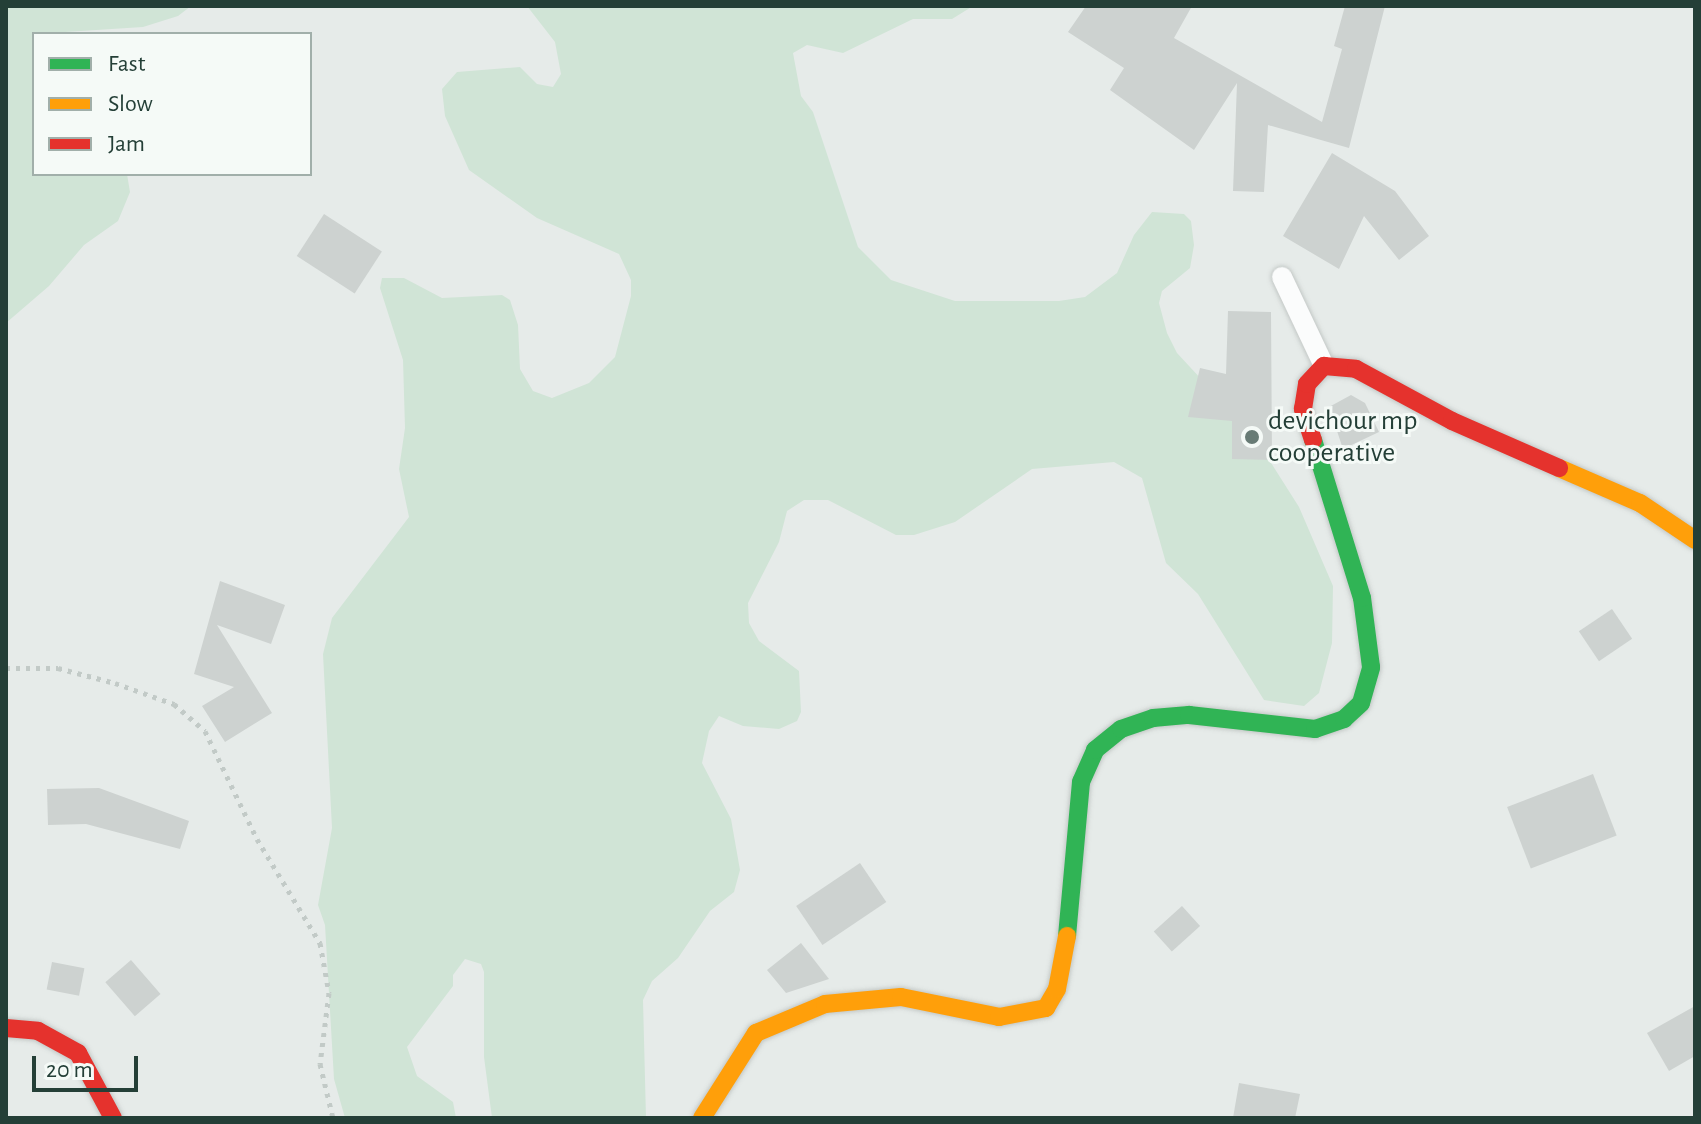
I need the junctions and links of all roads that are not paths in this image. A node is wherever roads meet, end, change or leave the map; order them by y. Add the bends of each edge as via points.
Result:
1 (1282, 277) dead end
2 (1324, 366) junction
3 (1695, 540) edge
4 (6, 1028) edge
5 (113, 1118) edge
6 (702, 1118) edge

1 - 2 lane
2 - 3 street via 1356,369 1490,439 1640,503
2 - 6 street via 1307,384 1303,409 1362,598 1371,667 1361,703 1344,719 1315,729 1189,715 1121,729 1095,750 1081,782 1064,955 1046,1008 999,1017 901,997 825,1004 756,1033
4 - 5 street via 38,1031 78,1053

